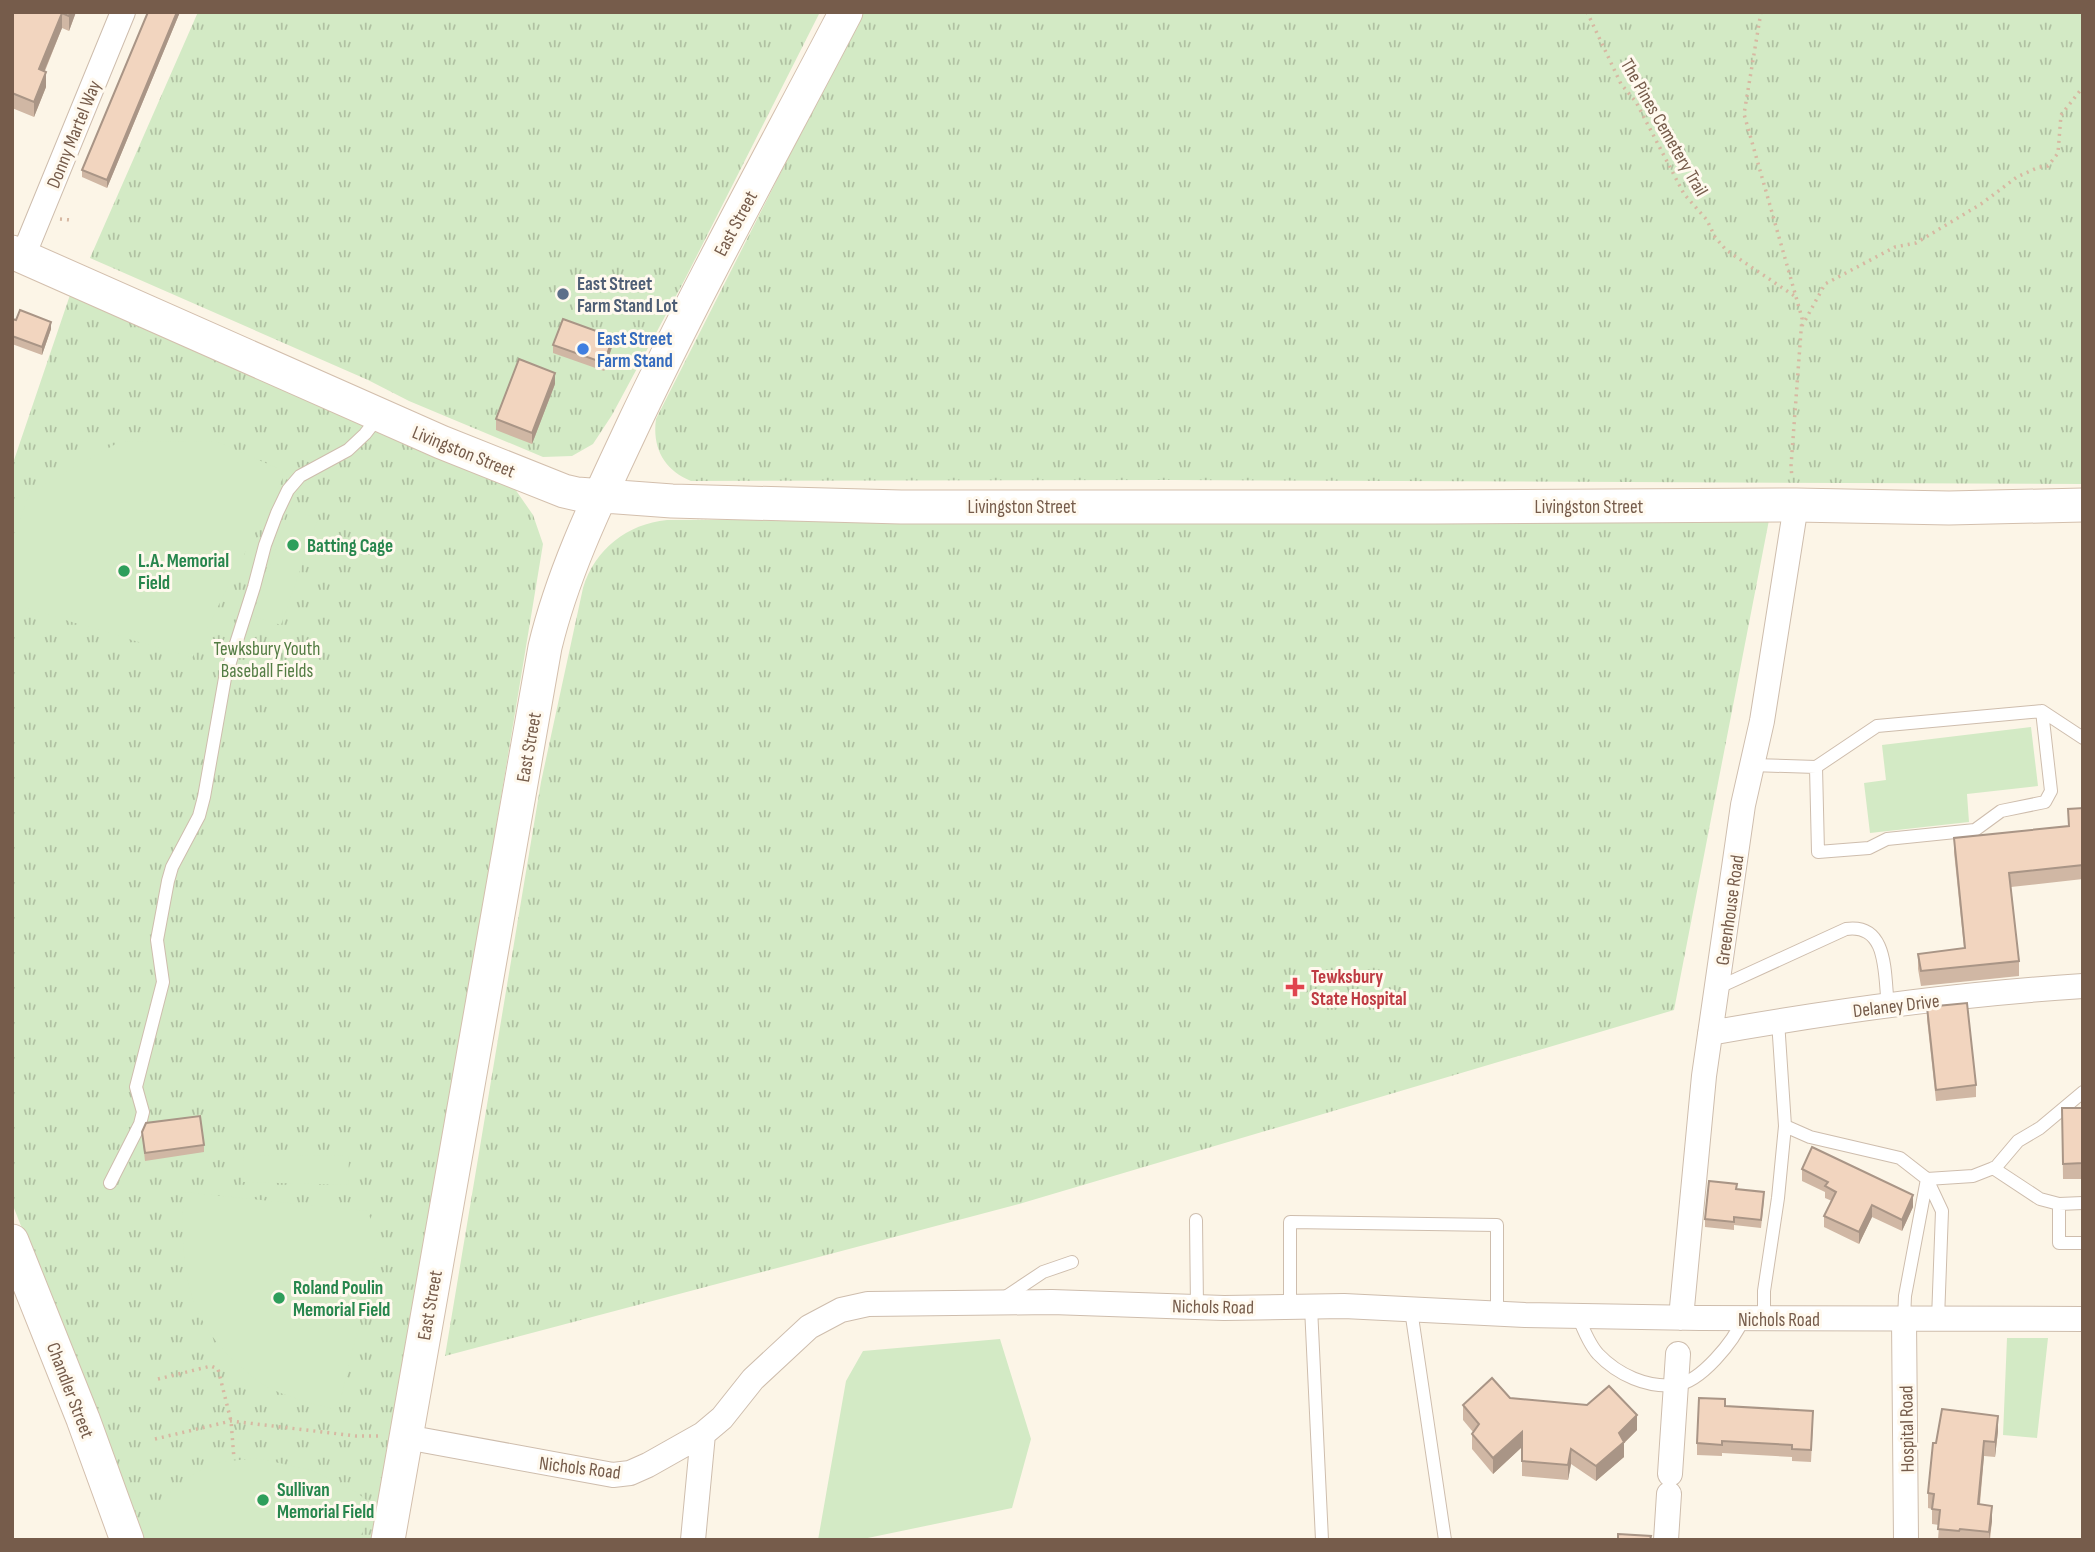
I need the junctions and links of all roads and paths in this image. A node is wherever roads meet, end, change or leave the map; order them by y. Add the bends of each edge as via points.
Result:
1 (123, 12) edge
2 (846, 12) edge
3 (1587, 12) edge
4 (1761, 12) edge
5 (2083, 86) edge
6 (18, 254) edge
7 (1796, 297) junction
8 (1801, 328) junction
9 (379, 415) junction
10 (600, 495) junction
11 (1796, 505) junction
12 (2083, 505) edge
13 (2042, 711) junction
14 (2083, 738) edge
15 (1752, 765) junction
16 (1816, 767) junction
17 (2083, 986) edge
18 (1717, 988) junction
19 (1888, 1006) junction
20 (1778, 1021) junction
21 (1710, 1033) junction
22 (2083, 1092) edge
23 (1785, 1126) junction
24 (1993, 1168) junction
25 (1927, 1179) junction
26 (110, 1183) dead end
27 (2083, 1203) edge
28 (2059, 1204) junction
29 (1196, 1220) dead end
30 (12, 1241) edge
31 (2083, 1243) edge
32 (1072, 1262) dead end
33 (998, 1302) junction
34 (1197, 1307) junction
35 (1300, 1307) junction
36 (1411, 1310) junction
37 (1497, 1314) junction
38 (1578, 1316) junction
39 (1681, 1318) junction
40 (1753, 1319) junction
41 (1904, 1319) junction
42 (1938, 1319) junction
43 (2083, 1319) edge
44 (1678, 1354) dead end
45 (158, 1379) dead end
46 (1676, 1385) junction
47 (231, 1420) junction
48 (703, 1434) junction
49 (406, 1437) junction
50 (155, 1439) dead end
51 (234, 1459) dead end
52 (127, 1540) edge
53 (388, 1540) edge
54 (693, 1540) edge
55 (1322, 1540) edge
56 (1445, 1540) edge
57 (1666, 1540) edge
58 (1906, 1540) edge

1 - 6 street, Donny Martel Way
2 - 10 street, East Street via 664,360
3 - 7 path, The Pines Cemetery Trail via 1621,84 1636,102 1684,194 1715,237 1726,250
4 - 7 path via 1744,114
5 - 8 path via 2061,115 2058,153 2048,166 2017,177 1916,243 1895,247 1825,284
6 - 9 street, Livingston Street
7 - 8 path
8 - 11 path via 1791,466
9 - 10 street, Livingston Street via 564,491
9 - 26 lane via 348,450 300,476 288,490 265,545 225,678 199,816 168,881 157,940 163,982 136,1087 143,1112
10 - 11 street, Livingston Street via 901,507
10 - 49 street, East Street via 552,615 545,646
11 - 12 street, Livingston Street
11 - 15 street, Greenhouse Road
13 - 14 lane
13 - 16 lane via 1877,726
13 - 16 lane via 2051,791 2045,802 2001,811 1975,830 1818,852
15 - 16 lane
15 - 18 street, Greenhouse Road
17 - 19 street, Delaney Drive
18 - 19 lane via 1859,927 1879,943
18 - 21 street, Greenhouse Road
19 - 20 street, Delaney Drive
20 - 21 street, Delaney Drive
20 - 23 lane
21 - 39 street, Greenhouse Road
22 - 24 lane via 2018,1141
23 - 25 lane via 1810,1137 1900,1158
23 - 40 lane via 1764,1291
24 - 25 lane via 1973,1176
24 - 28 lane via 2040,1199
25 - 41 lane
25 - 42 lane via 1942,1211
27 - 28 lane
28 - 31 lane via 2059,1243
29 - 34 lane
30 - 52 street, Chandler Street
32 - 33 lane via 1043,1272
33 - 34 street, Nichols Road
33 - 48 street, Nichols Road via 868,1304 832,1314 809,1327 753,1379
34 - 35 street, Nichols Road
35 - 36 street, Nichols Road
35 - 37 lane via 1290,1222 1497,1225
35 - 55 lane
36 - 37 street, Nichols Road
36 - 56 lane
37 - 38 street, Nichols Road
38 - 39 street, Nichols Road
38 - 46 lane via 1597,1353 1618,1370 1637,1381
39 - 40 street, Nichols Road
40 - 41 street, Nichols Road
40 - 46 lane via 1712,1362
41 - 42 street, Nichols Road
41 - 58 street, Hospital Road
42 - 43 street, Nichols Road
44 - 46 street
45 - 47 path via 211,1366 218,1369
46 - 57 street
47 - 49 path via 356,1436
47 - 50 path
47 - 51 path
48 - 49 street, Nichols Road via 630,1474 613,1475
48 - 54 street
49 - 53 street, East Street

